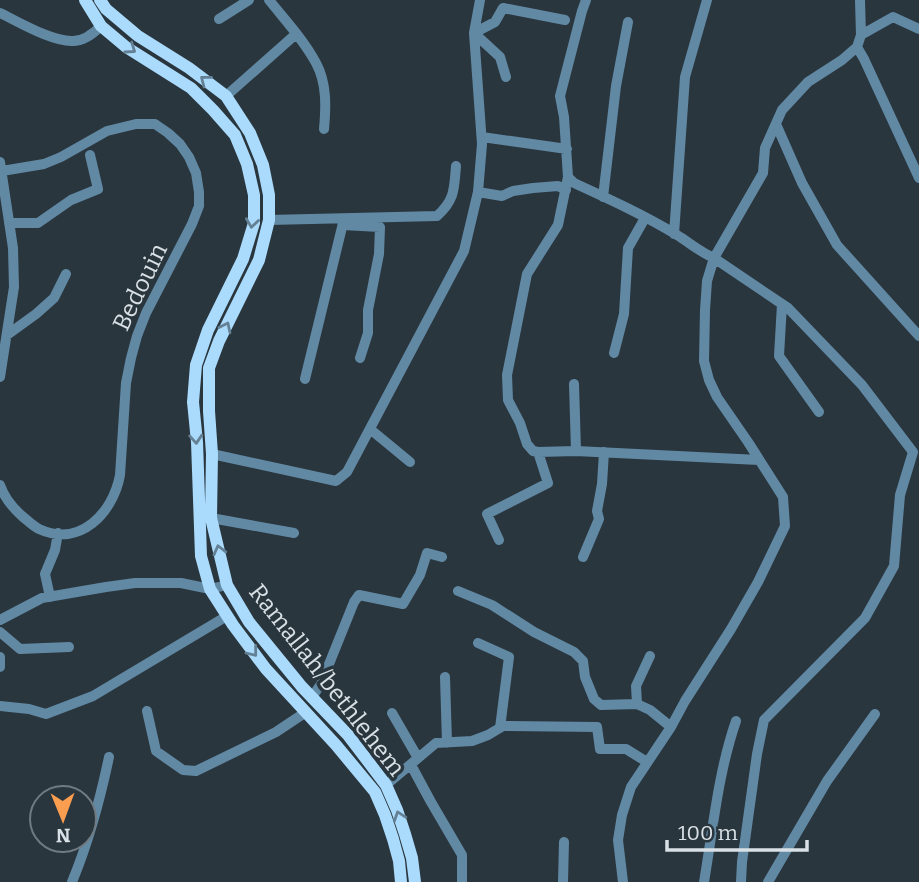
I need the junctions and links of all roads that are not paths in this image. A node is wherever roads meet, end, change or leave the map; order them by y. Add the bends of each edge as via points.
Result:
1 (85, 0) edge
2 (100, 0) edge
3 (249, 0) edge
4 (269, 0) edge
5 (480, 0) edge
6 (586, 0) edge
7 (707, 0) edge
8 (860, 0) edge
9 (0, 13) edge
10 (219, 19) dead end
11 (565, 20) dead end
12 (628, 22) dead end
13 (102, 26) junction
14 (919, 29) edge
15 (474, 33) junction
16 (296, 34) junction
17 (861, 35) junction
18 (857, 47) junction
19 (506, 77) dead end
20 (226, 96) junction
21 (776, 124) junction
22 (324, 129) dead end
23 (482, 137) junction
24 (567, 149) junction
25 (90, 155) dead end
26 (1, 166) edge
27 (456, 166) dead end
28 (568, 177) junction
29 (919, 178) edge
30 (566, 190) junction
31 (478, 192) junction
32 (603, 197) junction
33 (645, 218) junction
34 (269, 220) junction
35 (344, 222) junction
36 (9, 223) junction
37 (674, 234) junction
38 (714, 258) junction
39 (66, 274) dead end
40 (782, 304) junction
41 (7, 335) junction
42 (919, 336) edge
43 (614, 353) dead end
44 (360, 358) dead end
45 (0, 377) edge
46 (306, 379) dead end
47 (574, 384) dead end
48 (819, 412) dead end
49 (370, 429) junction
50 (576, 451) junction
51 (538, 452) junction
52 (604, 452) junction
53 (212, 454) junction
54 (759, 460) junction
55 (411, 462) dead end
56 (0, 485) edge
57 (211, 518) junction
58 (58, 533) junction
59 (293, 533) dead end
60 (499, 540) dead end
61 (442, 557) dead end
62 (583, 557) dead end
63 (227, 585) junction
64 (210, 589) junction
65 (458, 591) dead end
66 (50, 597) junction
67 (227, 616) junction
68 (0, 620) edge
69 (0, 632) edge
70 (478, 643) dead end
71 (69, 647) dead end
72 (650, 656) dead end
73 (0, 657) edge
74 (0, 667) edge
75 (445, 677) dead end
76 (312, 697) junction
77 (637, 704) junction
78 (0, 706) edge
79 (147, 711) dead end
80 (306, 712) junction
81 (392, 713) dead end
82 (875, 714) dead end
83 (736, 721) dead end
84 (671, 727) junction
85 (500, 728) junction
86 (447, 743) junction
87 (109, 757) dead end
88 (415, 761) junction
89 (647, 762) junction
90 (386, 785) junction
91 (564, 842) dead end
92 (72, 882) edge
93 (401, 882) edge
94 (415, 882) edge
95 (462, 882) edge
96 (564, 882) edge
97 (624, 882) edge
98 (704, 882) edge
99 (741, 882) edge
100 (768, 882) edge

1 - 13 main road, Ramallah/bethlehem
20 -> 2 main road, Ramallah/bethlehem via 138,36
3 - 10 street
4 - 16 street
5 - 15 street
6 - 24 street via 560,96
7 - 37 street via 685,77
8 - 17 street
9 - 13 street via 50,37 74,41
11 - 15 street via 503,8 495,22
12 - 32 street
13 -> 64 main road, Ramallah/bethlehem via 126,47 191,88 213,110 235,135 254,195 254,223 243,259 196,365 193,402 201,555
14 - 17 street via 893,17
15 - 19 street via 500,57
15 - 23 street
16 - 20 street
16 - 22 street via 323,83
17 - 18 street
18 - 21 street via 808,82 782,110
18 - 29 street
20 - 34 main road, Ramallah/bethlehem via 250,133 262,165
21 - 38 street via 765,148 763,173
21 - 42 street via 802,183 837,244
23 - 24 street
23 - 31 street
24 - 28 street
25 - 36 street via 98,189 71,200 38,223
26 - 36 street, Bedouin
26 - 58 street, Bedouin via 44,164 107,131 155,124 189,157 199,192 192,224 137,336 126,383 117,490 101,516 84,529
27 - 35 street via 451,200 437,216
28 - 30 street
28 - 32 street
30 - 31 street via 533,188 502,196
30 - 51 street via 558,225 527,274 507,375 508,400 527,444
31 - 49 street via 464,251
32 - 33 street
33 - 37 street
33 - 43 street via 628,248 624,314
34 - 35 street
53 -> 34 main road, Ramallah/bethlehem via 209,368 259,260
35 - 44 street via 380,228 368,333
35 - 46 street
36 - 41 street, Bedouin via 13,287
37 - 38 street
38 - 40 street
38 - 54 street via 707,281 704,361 717,397
39 - 41 street via 54,298
40 - 48 street via 779,356
40 - 99 street via 862,385 913,452 900,495 894,566 865,618 764,720
41 - 45 street, Bedouin
47 - 50 street
49 - 53 street via 347,472 337,481
49 - 55 street
50 - 51 street
50 - 52 street
51 - 60 street via 548,483 487,514
52 - 54 street
52 - 62 street via 599,519
53 - 57 main road, Ramallah/bethlehem
54 - 84 street via 783,497 785,526 758,582
56 - 58 street via 16,511 36,528
57 - 59 street
63 -> 57 main road, Ramallah/bethlehem
58 - 66 street via 45,574
61 - 76 street via 426,554 403,604 359,594
63 - 64 street
63 - 76 main road, Ramallah/bethlehem via 249,622
64 - 66 street via 181,583 135,583
64 - 67 main road, Ramallah/bethlehem
65 - 77 street via 574,652 583,661 594,699 601,705
66 - 68 street
67 - 78 street via 93,696 58,710 46,714
67 -> 80 main road, Ramallah/bethlehem via 266,669
69 - 71 street via 20,649
70 - 85 street via 509,657
72 - 77 street via 636,686
73 - 74 street
75 - 86 street
76 - 90 main road, Ramallah/bethlehem
77 - 84 street
79 - 80 street via 156,751 183,770 196,771
80 - 93 main road, Ramallah/bethlehem via 375,792 393,839
81 - 88 street
82 - 100 street via 827,781
83 - 98 street
84 - 89 street
85 - 86 street via 472,741
85 - 89 street via 597,727 600,749 626,749
86 - 88 street via 436,743
87 - 92 street via 99,805
88 - 90 street
88 - 95 street via 431,802 463,855
89 - 97 street via 631,787 622,814 618,840
94 -> 90 main road, Ramallah/bethlehem via 405,834
91 - 96 street

